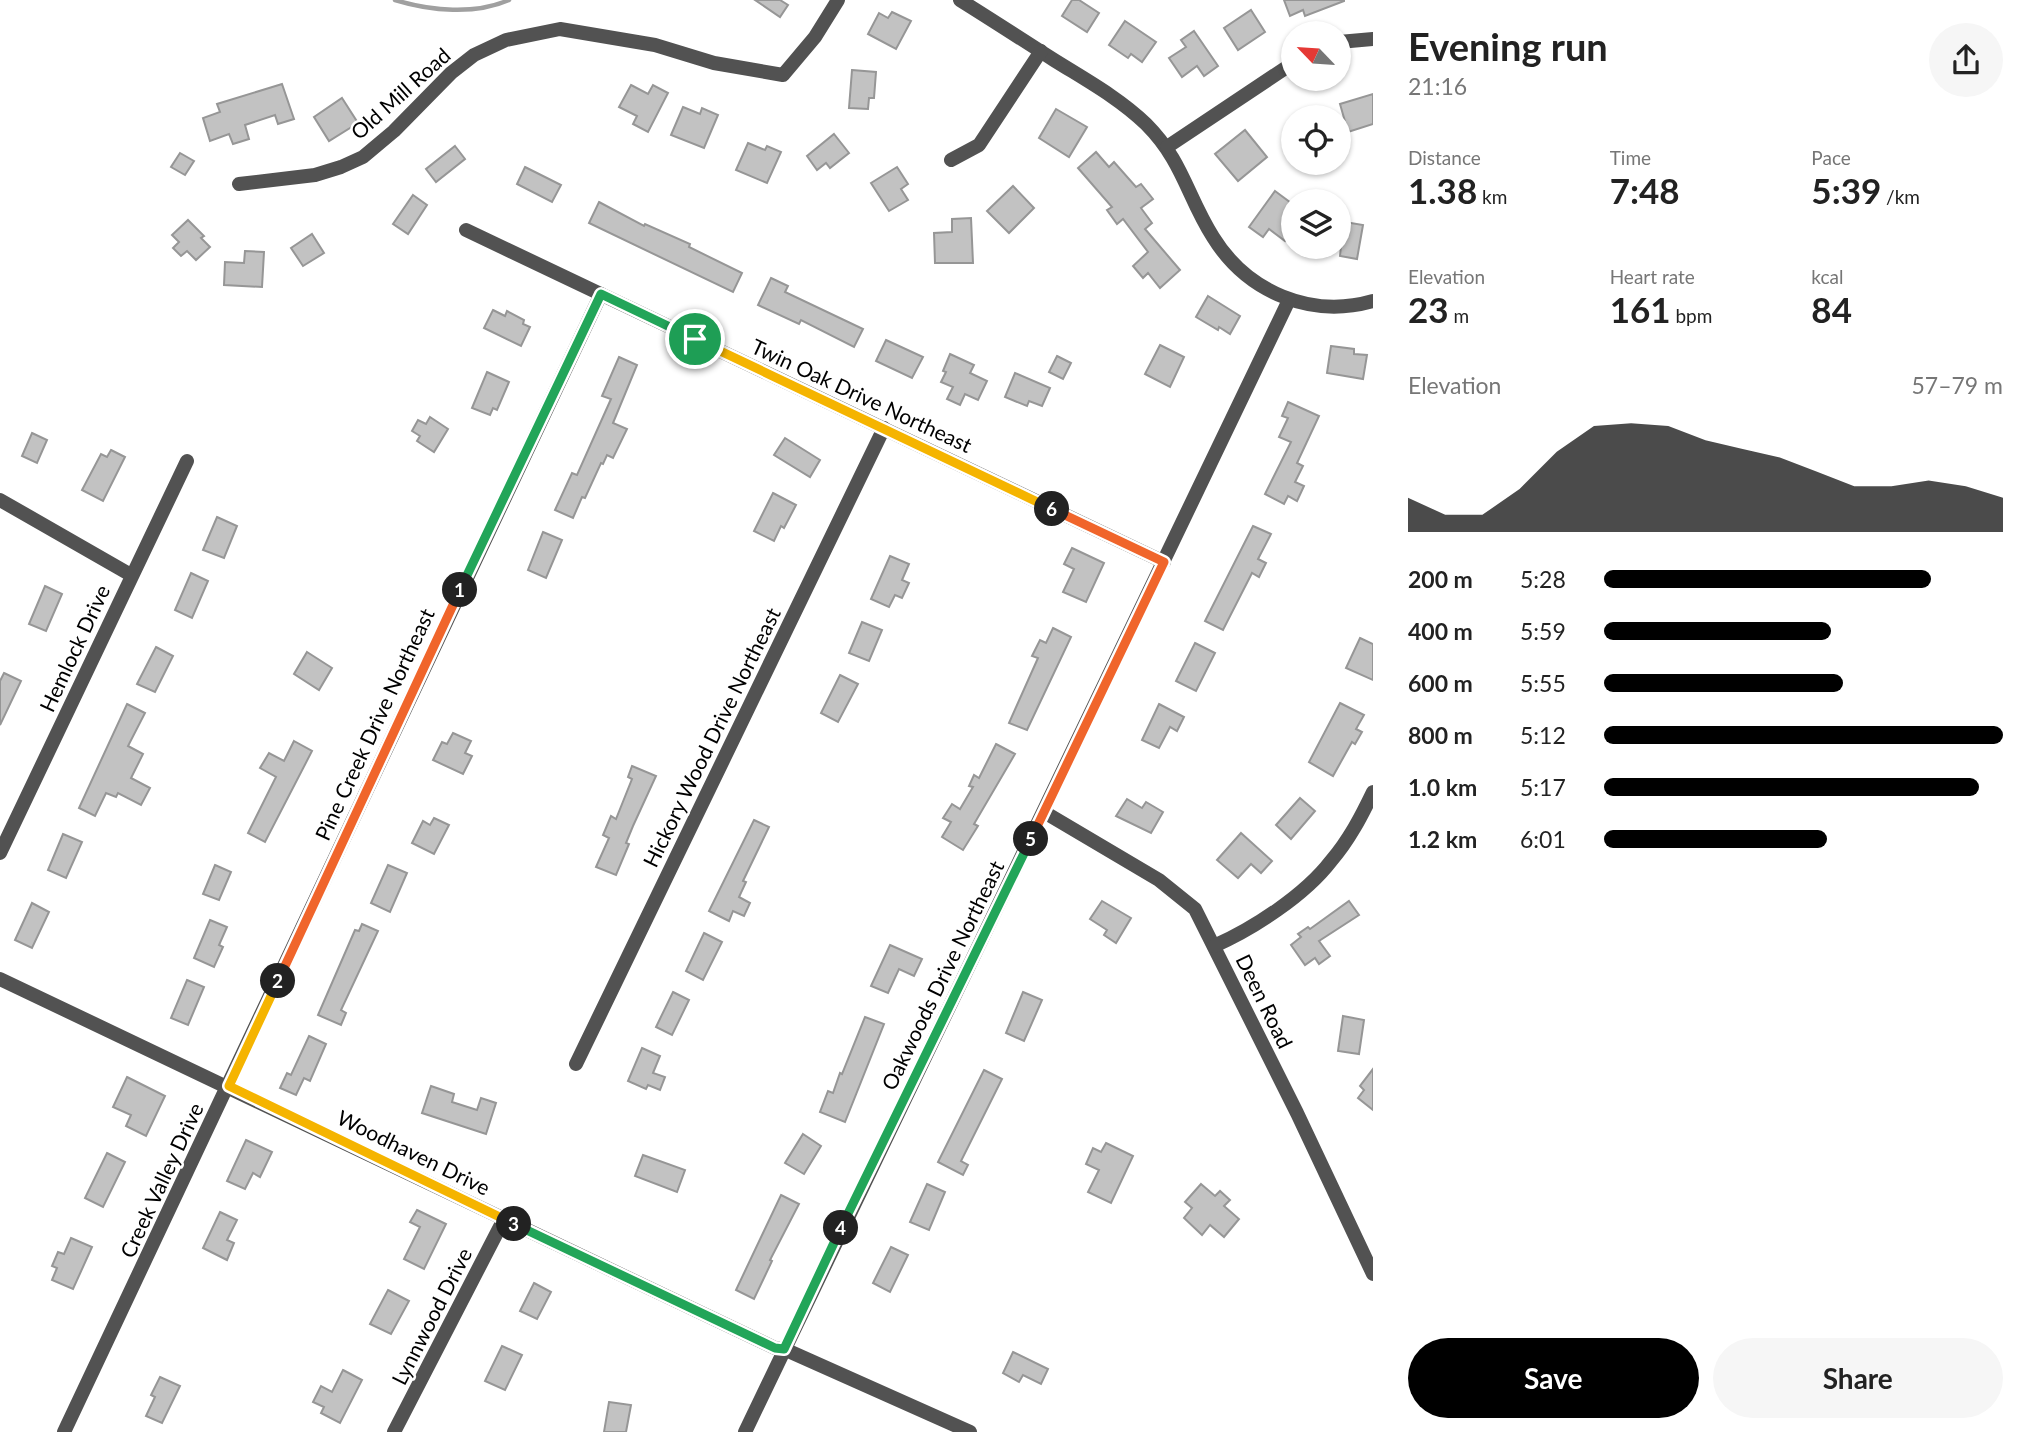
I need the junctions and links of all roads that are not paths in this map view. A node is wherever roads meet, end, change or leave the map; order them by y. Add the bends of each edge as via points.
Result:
1 (838, 0) edge
2 (960, 0) edge
3 (1373, 39) edge
4 (1351, 41) edge
5 (1041, 51) junction
6 (1281, 71) edge
7 (1167, 147) junction
8 (951, 160) dead end
9 (239, 184) dead end
10 (466, 230) dead end
11 (601, 294) junction
12 (1289, 300) junction
13 (1373, 301) edge
14 (884, 428) junction
15 (187, 461) dead end
16 (0, 500) edge
17 (1164, 562) junction
18 (131, 575) junction
19 (1373, 792) edge
20 (1044, 812) junction
21 (0, 853) edge
22 (295, 945) joint
23 (1214, 946) junction
24 (0, 979) edge
25 (576, 1064) dead end
26 (229, 1086) junction
27 (504, 1219) junction
28 (1373, 1274) edge
29 (784, 1349) junction
30 (64, 1432) edge
31 (394, 1432) edge
32 (745, 1432) edge
33 (970, 1432) edge

1 - 9 street, Old Mill Road via 783,75 714,63 655,45 560,29 506,40 474,55 451,73 363,156 315,175
2 - 5 street
3 - 4 street
5 - 7 street via 1128,108
5 - 8 street via 979,145
6 - 7 street
7 - 12 street via 1226,256 1264,288
10 - 11 street, Twin Oak Drive Northeast
11 - 14 street, Twin Oak Drive Northeast
11 - 22 street, Pine Creek Drive Northeast
12 - 13 street via 1322,307 1352,307
12 - 17 street, Oakwoods Drive Northeast
14 - 17 street, Twin Oak Drive Northeast
14 - 25 street, Hickory Wood Drive Northeast
15 - 18 street, Hemlock Drive
16 - 18 street
17 - 20 street, Oakwoods Drive Northeast
18 - 21 street, Hemlock Drive
19 - 23 street via 1345,844 1316,878 1243,932
20 - 23 street, Deen Road via 1187,901
20 - 29 street, Oakwoods Drive Northeast
22 - 26 street, Creek Valley Drive
23 - 28 street, Deen Road
24 - 26 street, Woodhaven Drive
26 - 27 street, Woodhaven Drive
26 - 30 street, Creek Valley Drive
27 - 29 street, Woodhaven Drive
27 - 31 street, Lynnwood Drive
29 - 32 street, Oakwoods Drive Northeast
29 - 33 street, Woodhaven Drive

